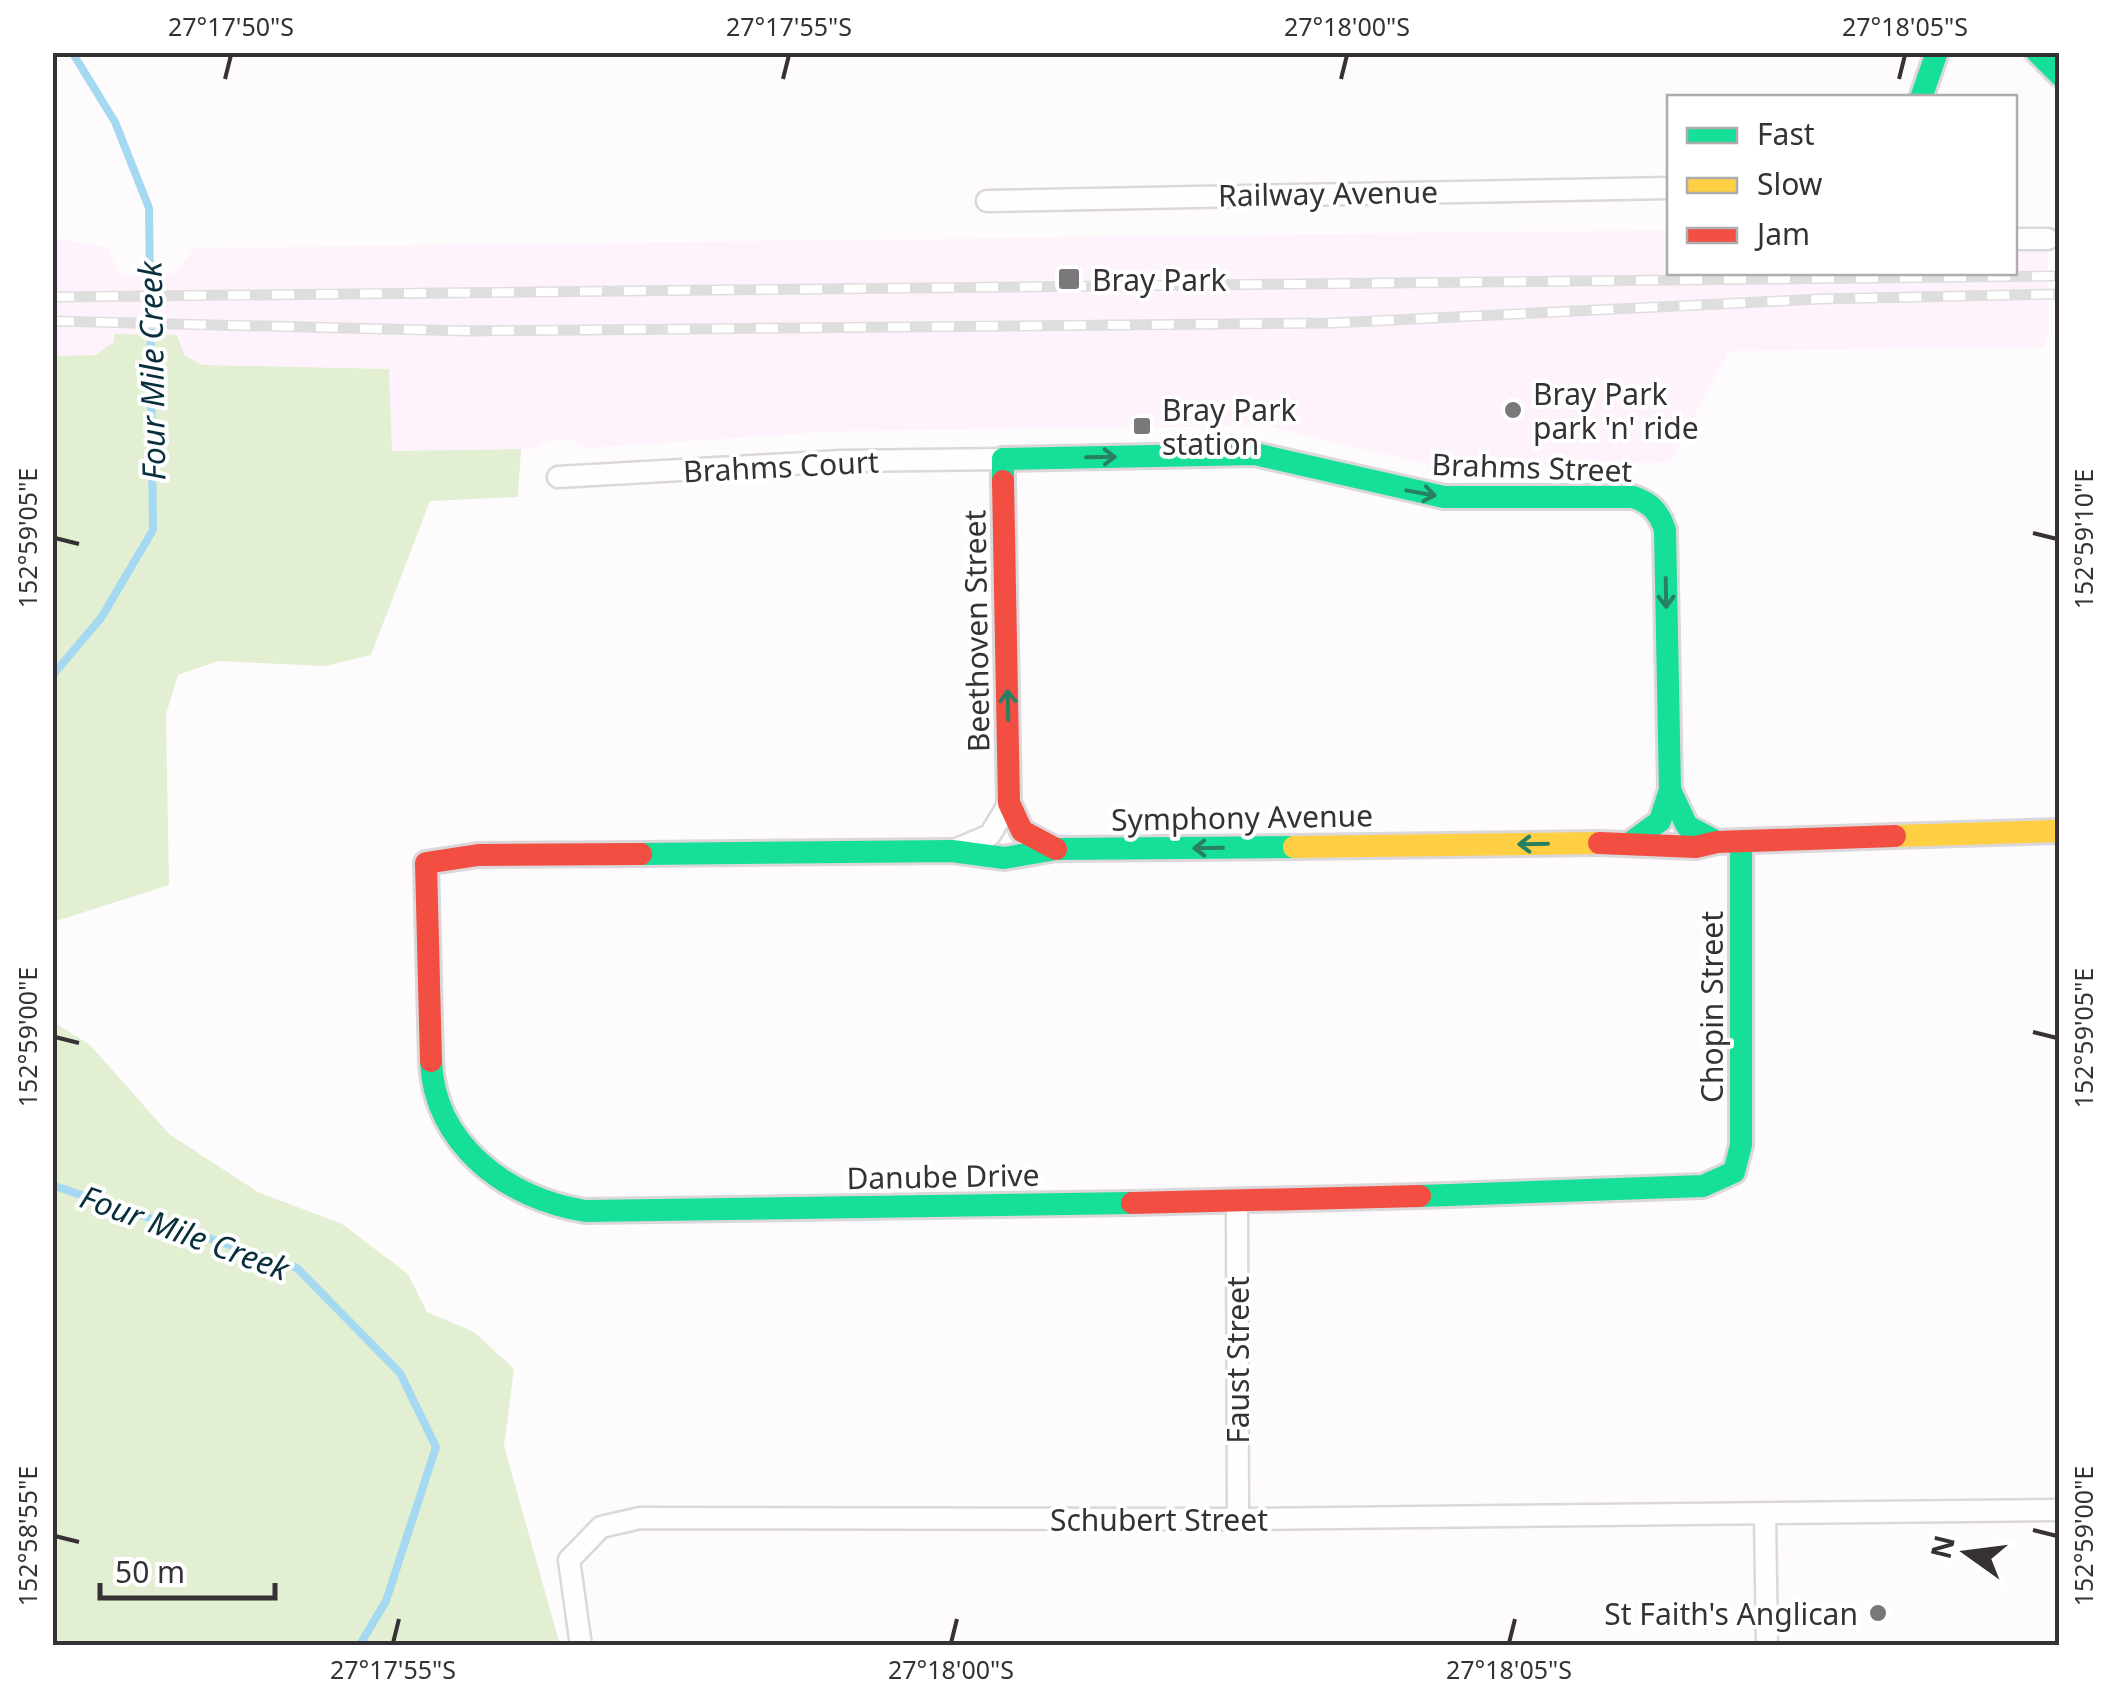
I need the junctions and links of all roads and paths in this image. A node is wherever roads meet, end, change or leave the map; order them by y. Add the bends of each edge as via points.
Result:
1 (1938, 52) edge
2 (2037, 52) edge
3 (2060, 75) edge
4 (1922, 95) edge
5 (1667, 188) edge
6 (987, 201) dead end
7 (2017, 239) edge
8 (2048, 239) dead end
9 (1004, 459) junction
10 (558, 477) dead end
11 (1670, 790) junction
12 (1009, 803) junction
13 (2060, 831) edge
14 (1742, 841) junction
15 (1717, 842) junction
16 (1630, 843) junction
17 (1056, 849) junction
18 (952, 850) junction
19 (426, 863) joint
20 (1734, 1172) joint
21 (1237, 1202) junction
22 (2060, 1510) edge
23 (1765, 1515) junction
24 (1238, 1519) junction
25 (581, 1646) edge
26 (1767, 1646) edge

1 - 4 street
2 - 3 street
5 - 6 street, Railway Avenue
7 - 8 street
9 - 10 street, Brahms Court
9 -> 11 street, Brahms Street via 1255,454 1444,498 1649,502 1664,530
12 -> 9 street, Beethoven Street
11 - 15 street via 1687,826
11 - 16 street via 1660,821
12 - 17 street via 1022,831
12 - 18 street via 990,835
13 - 14 street, Symphony Avenue
14 - 15 street, Symphony Avenue
14 - 20 street, Chopin Street via 1740,1146
15 - 16 street, Symphony Avenue
16 -> 17 street, Symphony Avenue
17 - 18 street, Symphony Avenue via 1036,856 973,857
18 - 19 street, Symphony Avenue via 478,855
19 - 21 street, Danube Drive via 432,1087 443,1117 512,1193 548,1208
20 - 21 street, Danube Drive via 1703,1186
21 - 24 street, Faust Street
22 - 23 street, Schubert Street
23 - 24 street, Schubert Street
23 - 26 street
24 - 25 street, Schubert Street via 640,1518 601,1526 569,1560

